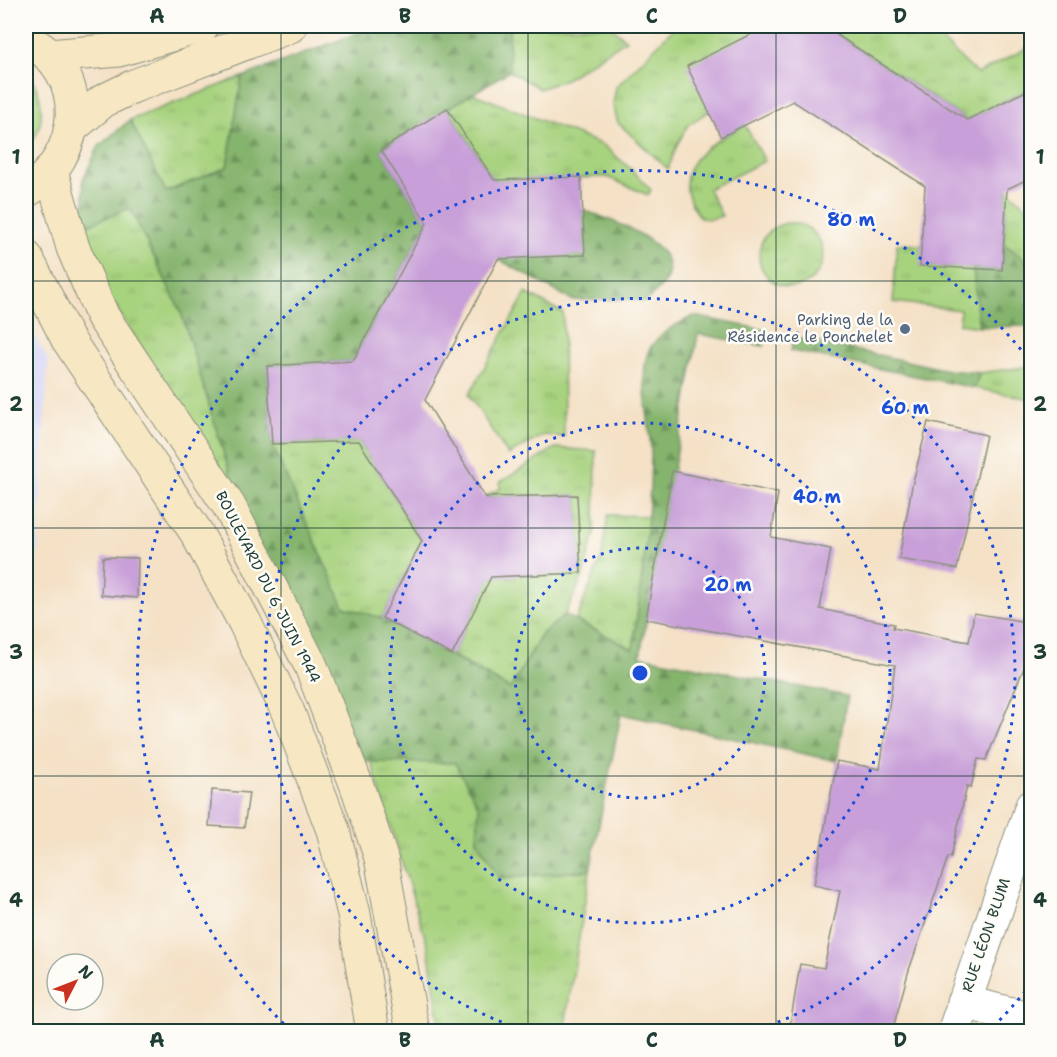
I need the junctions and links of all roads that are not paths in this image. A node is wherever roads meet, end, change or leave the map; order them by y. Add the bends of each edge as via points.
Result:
1 (202, 26) edge
2 (290, 26) edge
3 (37, 48) edge
4 (72, 127) junction
5 (51, 171) junction
6 (26, 191) edge
7 (26, 257) edge
8 (1032, 806) edge
9 (958, 1017) edge
10 (1032, 1019) edge
11 (373, 1032) edge
12 (413, 1032) edge

1 - 3 main road via 119,50
2 - 4 main road via 135,86 103,101
3 - 4 main road via 63,76 71,98
4 - 5 main road via 62,157
5 - 6 main road
5 - 12 main road, BOULEVARD DU 6 JUIN 1944 via 73,248 103,317 229,506 311,666 381,858
7 - 11 main road via 67,338 196,532 288,712 333,830 354,914
8 - 9 street, RUE LÉON BLUM
9 - 10 street

